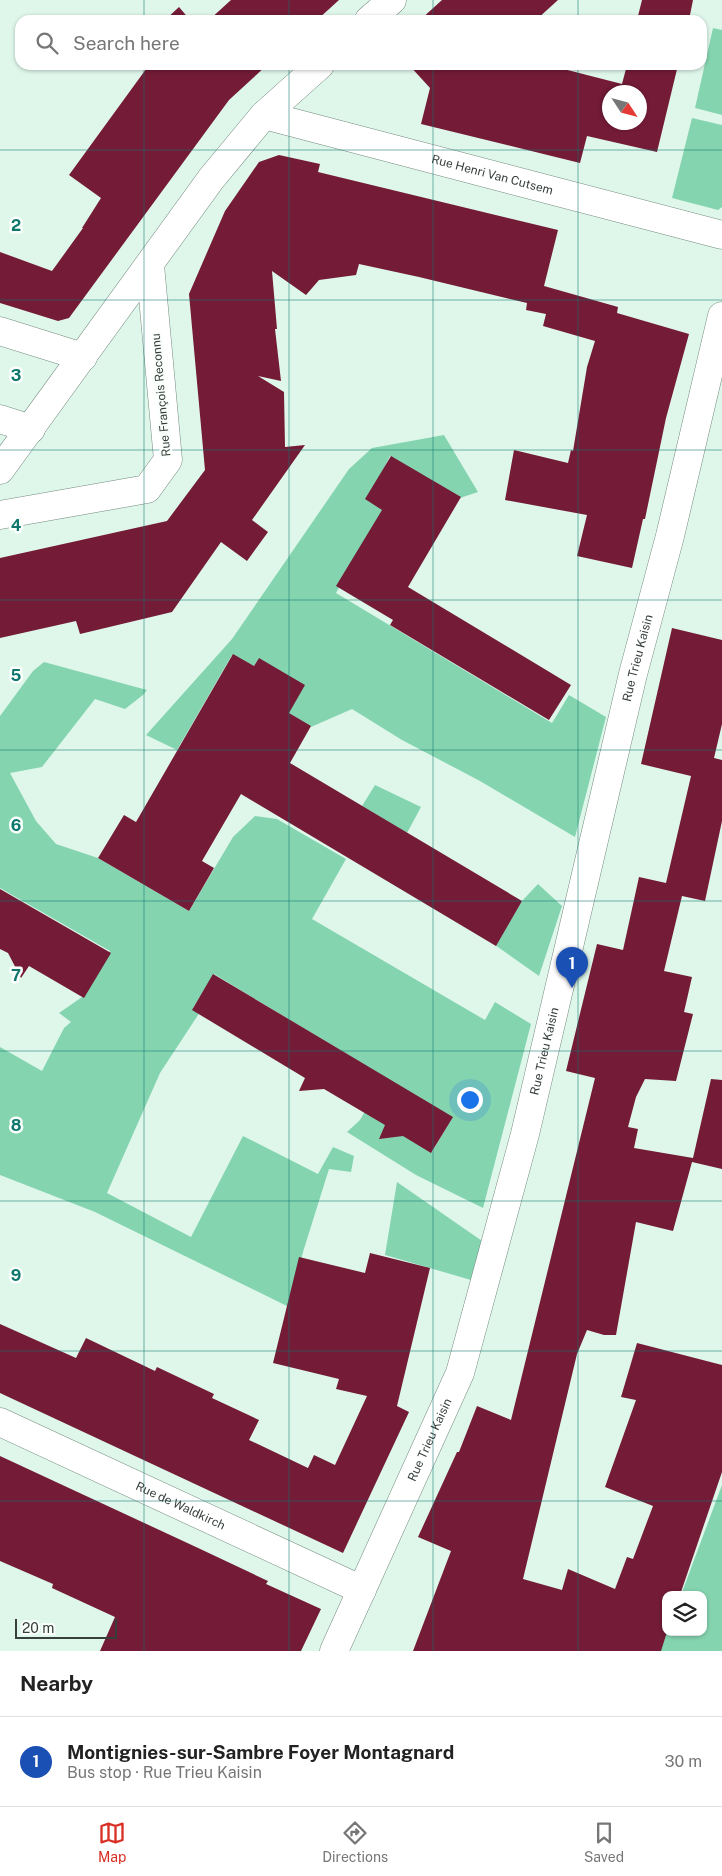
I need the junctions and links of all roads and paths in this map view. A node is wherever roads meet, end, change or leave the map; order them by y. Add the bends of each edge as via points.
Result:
1 (392, 0) edge
2 (376, 15) edge
3 (314, 70) edge
4 (264, 115) junction
5 (722, 235) edge
6 (150, 265) junction
7 (722, 316) edge
8 (0, 331) edge
9 (83, 357) junction
10 (0, 419) edge
11 (31, 429) junction
12 (0, 470) edge
13 (0, 515) edge
14 (0, 1422) edge
15 (362, 1590) junction
16 (334, 1651) edge

1 - 2 street
3 - 4 street
4 - 5 street, Rue Henri Van Cutsem
4 - 6 street via 211,179
6 - 9 street
6 - 13 street, Rue François Reconnu via 168,460 147,489
7 - 15 street, Rue Trieu Kaisin via 670,536 633,674 525,1134 460,1373
8 - 9 street
9 - 11 street
10 - 11 street
11 - 12 street
14 - 15 street, Rue de Waldkirch
15 - 16 street, Rue Trieu Kaisin

